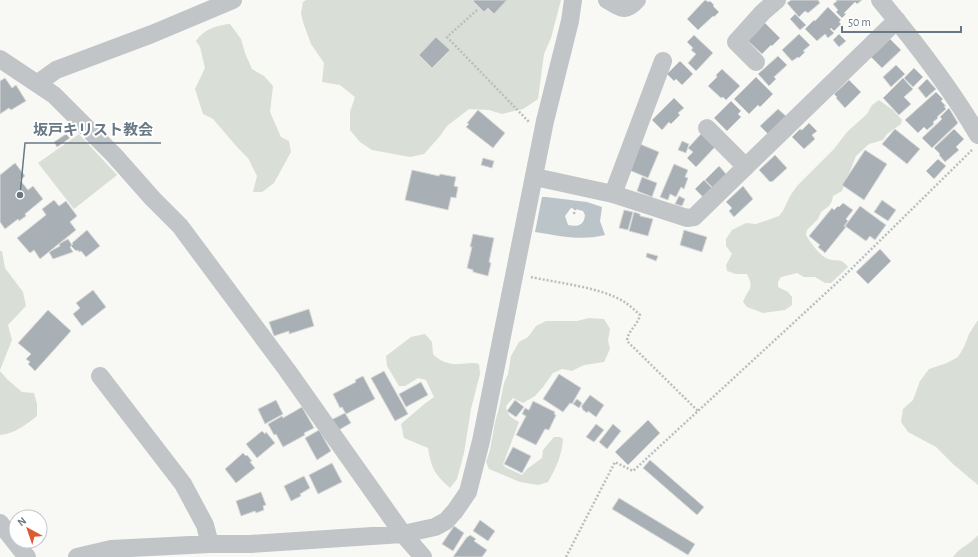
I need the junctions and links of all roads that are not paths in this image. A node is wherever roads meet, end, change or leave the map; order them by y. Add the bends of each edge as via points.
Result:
1 (233, 0) edge
2 (573, 0) edge
3 (607, 0) edge
4 (637, 0) edge
5 (777, 0) edge
6 (880, 0) edge
7 (897, 20) junction
8 (0, 59) edge
9 (663, 61) dead end
10 (756, 62) dead end
11 (38, 83) junction
12 (707, 128) dead end
13 (975, 142) edge
14 (746, 167) junction
15 (534, 177) junction
16 (613, 194) junction
17 (100, 376) dead end
18 (0, 523) edge
19 (403, 534) junction
20 (210, 544) junction
21 (252, 551) edge
22 (26, 557) edge
23 (77, 557) edge
24 (423, 557) edge

1 - 11 street via 56,70
2 - 15 street
3 - 4 street via 623,8 630,8
5 - 10 street via 736,42
6 - 7 street
7 - 13 street via 966,114
7 - 14 street
8 - 11 street
9 - 16 street
11 - 19 street via 54,95 114,155 180,226 287,370
12 - 14 street
14 - 16 street via 694,217 687,218
15 - 16 street
15 - 19 street via 481,441 468,492 446,521 435,527
17 - 20 street via 183,484 204,524
18 - 22 street
19 - 21 street
19 - 24 street
20 - 21 street
20 - 23 street via 111,549

